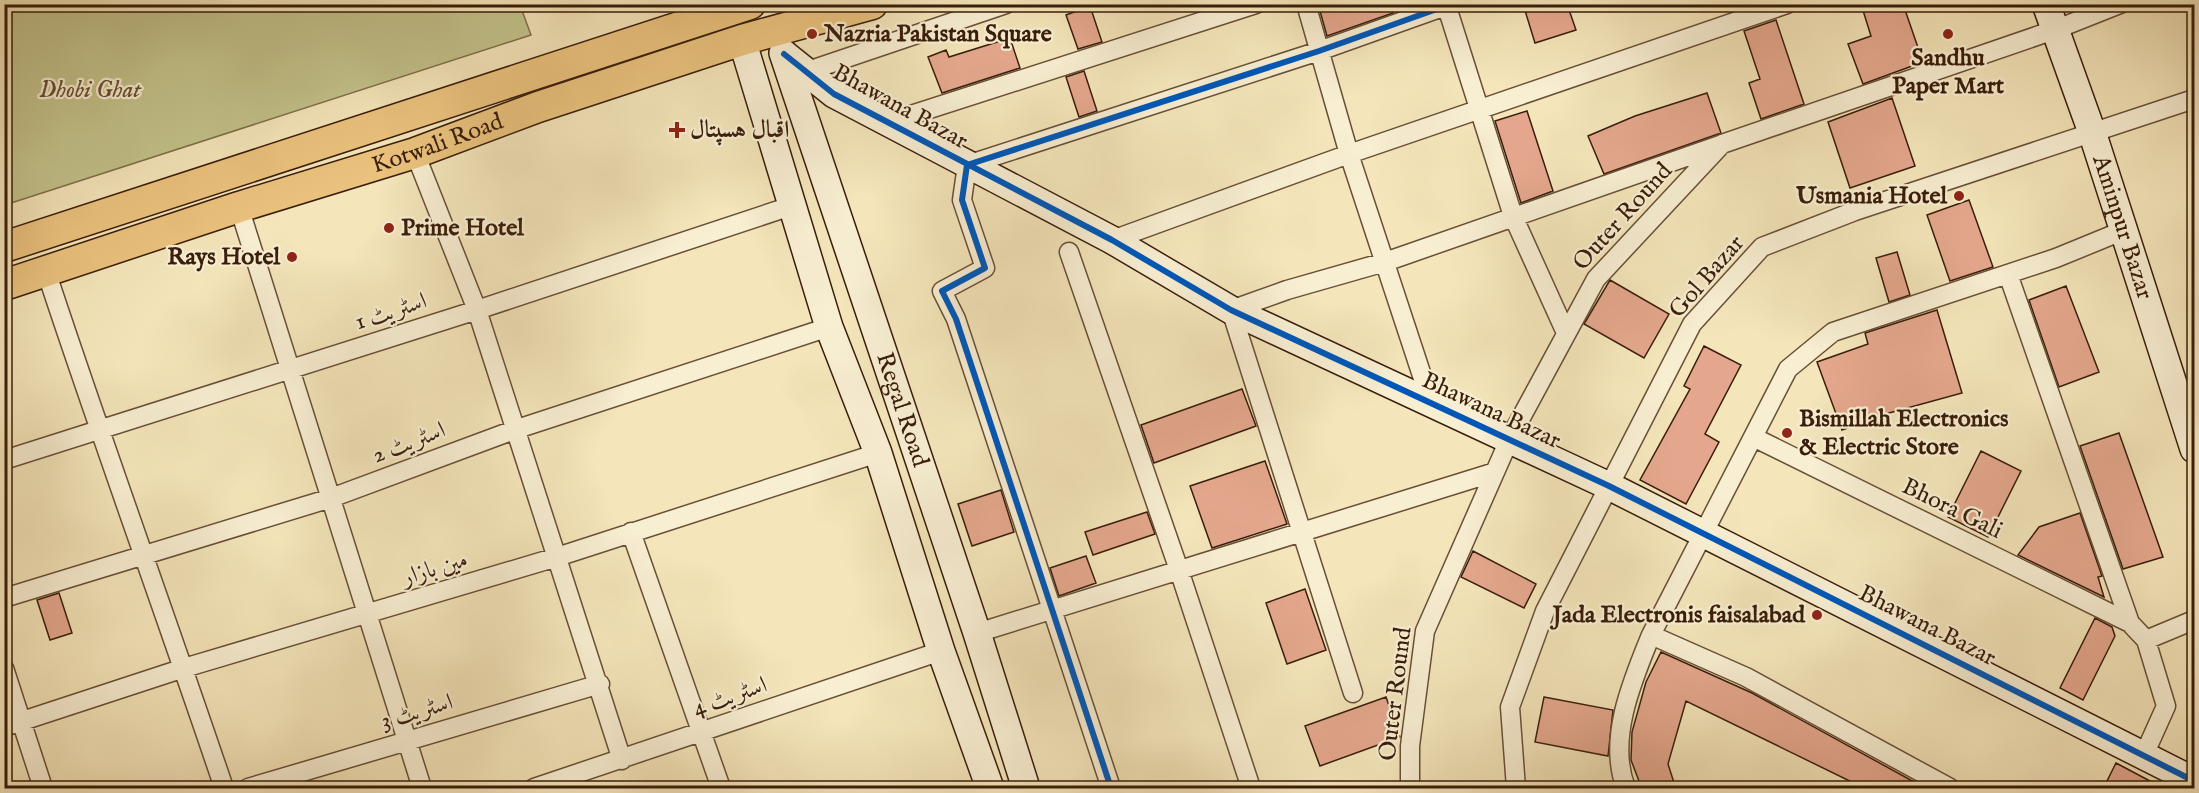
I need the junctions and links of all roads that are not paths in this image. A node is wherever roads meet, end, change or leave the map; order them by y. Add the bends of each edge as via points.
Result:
1 (872, 4) edge
2 (1006, 4) edge
3 (1256, 4) edge
4 (1306, 4) edge
5 (1787, 4) edge
6 (2046, 4) edge
7 (2120, 4) edge
8 (748, 5) edge
9 (1448, 5) edge
10 (2057, 29) junction
11 (742, 40) junction
12 (780, 43) junction
13 (1319, 51) junction
14 (805, 72) junction
15 (2194, 99) edge
16 (1479, 111) junction
17 (886, 123) junction
18 (2093, 135) junction
19 (1722, 144) junction
20 (415, 153) junction
21 (1349, 154) junction
22 (967, 165) junction
23 (791, 206) junction
24 (238, 207) junction
25 (1513, 216) junction
26 (2122, 231) junction
27 (1112, 240) junction
28 (4, 247) edge
29 (1069, 252) dead end
30 (1385, 262) junction
31 (46, 271) junction
32 (2008, 274) junction
33 (4, 285) edge
34 (477, 310) junction
35 (1231, 310) junction
36 (829, 327) junction
37 (1566, 333) junction
38 (291, 369) junction
39 (1431, 403) junction
40 (98, 430) junction
41 (514, 430) junction
42 (1754, 437) junction
43 (1510, 438) junction
44 (2194, 449) edge
45 (878, 453) junction
46 (4, 460) edge
47 (1495, 472) junction
48 (1609, 486) junction
49 (331, 498) junction
50 (631, 532) junction
51 (1301, 532) junction
52 (1705, 534) junction
53 (145, 555) junction
54 (557, 557) junction
55 (1179, 570) junction
56 (4, 598) edge
57 (1052, 611) junction
58 (368, 614) junction
59 (2194, 620) edge
60 (2130, 623) junction
61 (978, 633) junction
62 (1651, 635) junction
63 (2146, 640) junction
64 (941, 651) junction
65 (4, 668) edge
66 (184, 668) junction
67 (600, 684) junction
68 (1353, 693) dead end
69 (13, 724) edge
70 (702, 731) junction
71 (406, 740) junction
72 (2144, 755) junction
73 (622, 760) junction
74 (2194, 781) edge
75 (42, 789) edge
76 (225, 789) edge
77 (248, 789) edge
78 (422, 789) edge
79 (534, 789) edge
80 (720, 789) edge
81 (990, 789) edge
82 (1026, 789) edge
83 (1111, 789) edge
84 (1251, 789) edge
85 (1410, 789) edge
86 (1516, 789) edge
87 (1626, 789) edge
88 (1950, 789) edge

1 - 12 main road, Kotwali Road
2 - 14 street
3 - 17 street
4 - 13 street
5 - 16 street
6 - 10 street, Aminpur Bazar
7 - 10 street, Outer Round
8 - 28 main road, Kotwali Road
9 - 13 street
9 - 16 street
10 - 18 street, Aminpur Bazar
10 - 19 street, Outer Round
11 - 12 main road, Kotwali Road
11 - 20 main road, Kotwali Road via 538,107
11 - 23 street, Regal Road
12 - 14 street, Bhawana Bazar
12 - 61 street, Regal Road
13 - 21 street
13 - 22 street
14 - 17 street, Bhawana Bazar via 834,94
15 - 18 street, Gol Bazar
16 - 21 street
16 - 25 street
17 - 22 street, Bhawana Bazar
18 - 26 street, Aminpur Bazar
18 - 48 street, Gol Bazar via 1855,211 1762,248 1692,324
19 - 25 street
19 - 37 street, Outer Round via 1596,279
20 - 24 main road, Kotwali Road
20 - 34 street
21 - 27 street
21 - 30 street
22 - 27 street, Bhawana Bazar
22 - 57 street via 962,200 985,268 942,291 956,319
23 - 34 street, اسٹریٹ 1
23 - 36 street, Regal Road
24 - 31 main road, Kotwali Road
24 - 38 street
25 - 30 street
25 - 37 street
26 - 32 street
26 - 44 street, Aminpur Bazar
27 - 35 street, Bhawana Bazar
29 - 55 street
30 - 35 street
30 - 39 street
31 - 33 main road, Kotwali Road
31 - 40 street
32 - 42 street via 1833,332 1788,369
32 - 60 street
34 - 38 street, اسٹریٹ 1
34 - 41 street
35 - 39 street, Bhawana Bazar
35 - 51 street
36 - 41 street, اسٹریٹ 2
36 - 45 street, Regal Road
37 - 43 street, Outer Round
38 - 40 street, اسٹریٹ 1
38 - 49 street
39 - 43 street, Bhawana Bazar
40 - 46 street, اسٹریٹ 1
40 - 53 street
41 - 49 street, اسٹریٹ 2
41 - 54 street
42 - 52 street
42 - 60 street, Bhora Gali
43 - 47 street, Outer Round
43 - 48 street, Bhawana Bazar
45 - 50 street, مین بازار
45 - 64 street, Regal Road
47 - 51 street
47 - 85 street, Outer Round via 1425,631 1410,746
48 - 52 street, Bhawana Bazar
48 - 86 street, Gol Bazar via 1545,611 1510,707
49 - 53 street, اسٹریٹ 2
49 - 58 street
50 - 54 street, مین بازار
50 - 70 street
51 - 55 street
51 - 68 street
52 - 62 street
52 - 72 street, Bhawana Bazar
53 - 56 street, اسٹریٹ 2
53 - 66 street
54 - 58 street, مین بازار
54 - 67 street
55 - 57 street
55 - 84 street
57 - 61 street
57 - 83 street
58 - 66 street, مین بازار
58 - 71 street
59 - 63 street
60 - 63 street
61 - 82 street, Regal Road
62 - 87 street via 1634,676 1620,734 1619,771
62 - 88 street via 1746,677
63 - 72 street via 2166,706
64 - 70 street, اسٹریٹ 4
64 - 81 street, Regal Road
65 - 69 street
66 - 69 street, مین بازار
66 - 76 street
67 - 71 street, اسٹریٹ 3
67 - 73 street
69 - 75 street
70 - 73 street, اسٹریٹ 4
70 - 80 street
71 - 77 street, اسٹریٹ 3
71 - 78 street
72 - 74 street, Bhawana Bazar
73 - 79 street, اسٹریٹ 4

